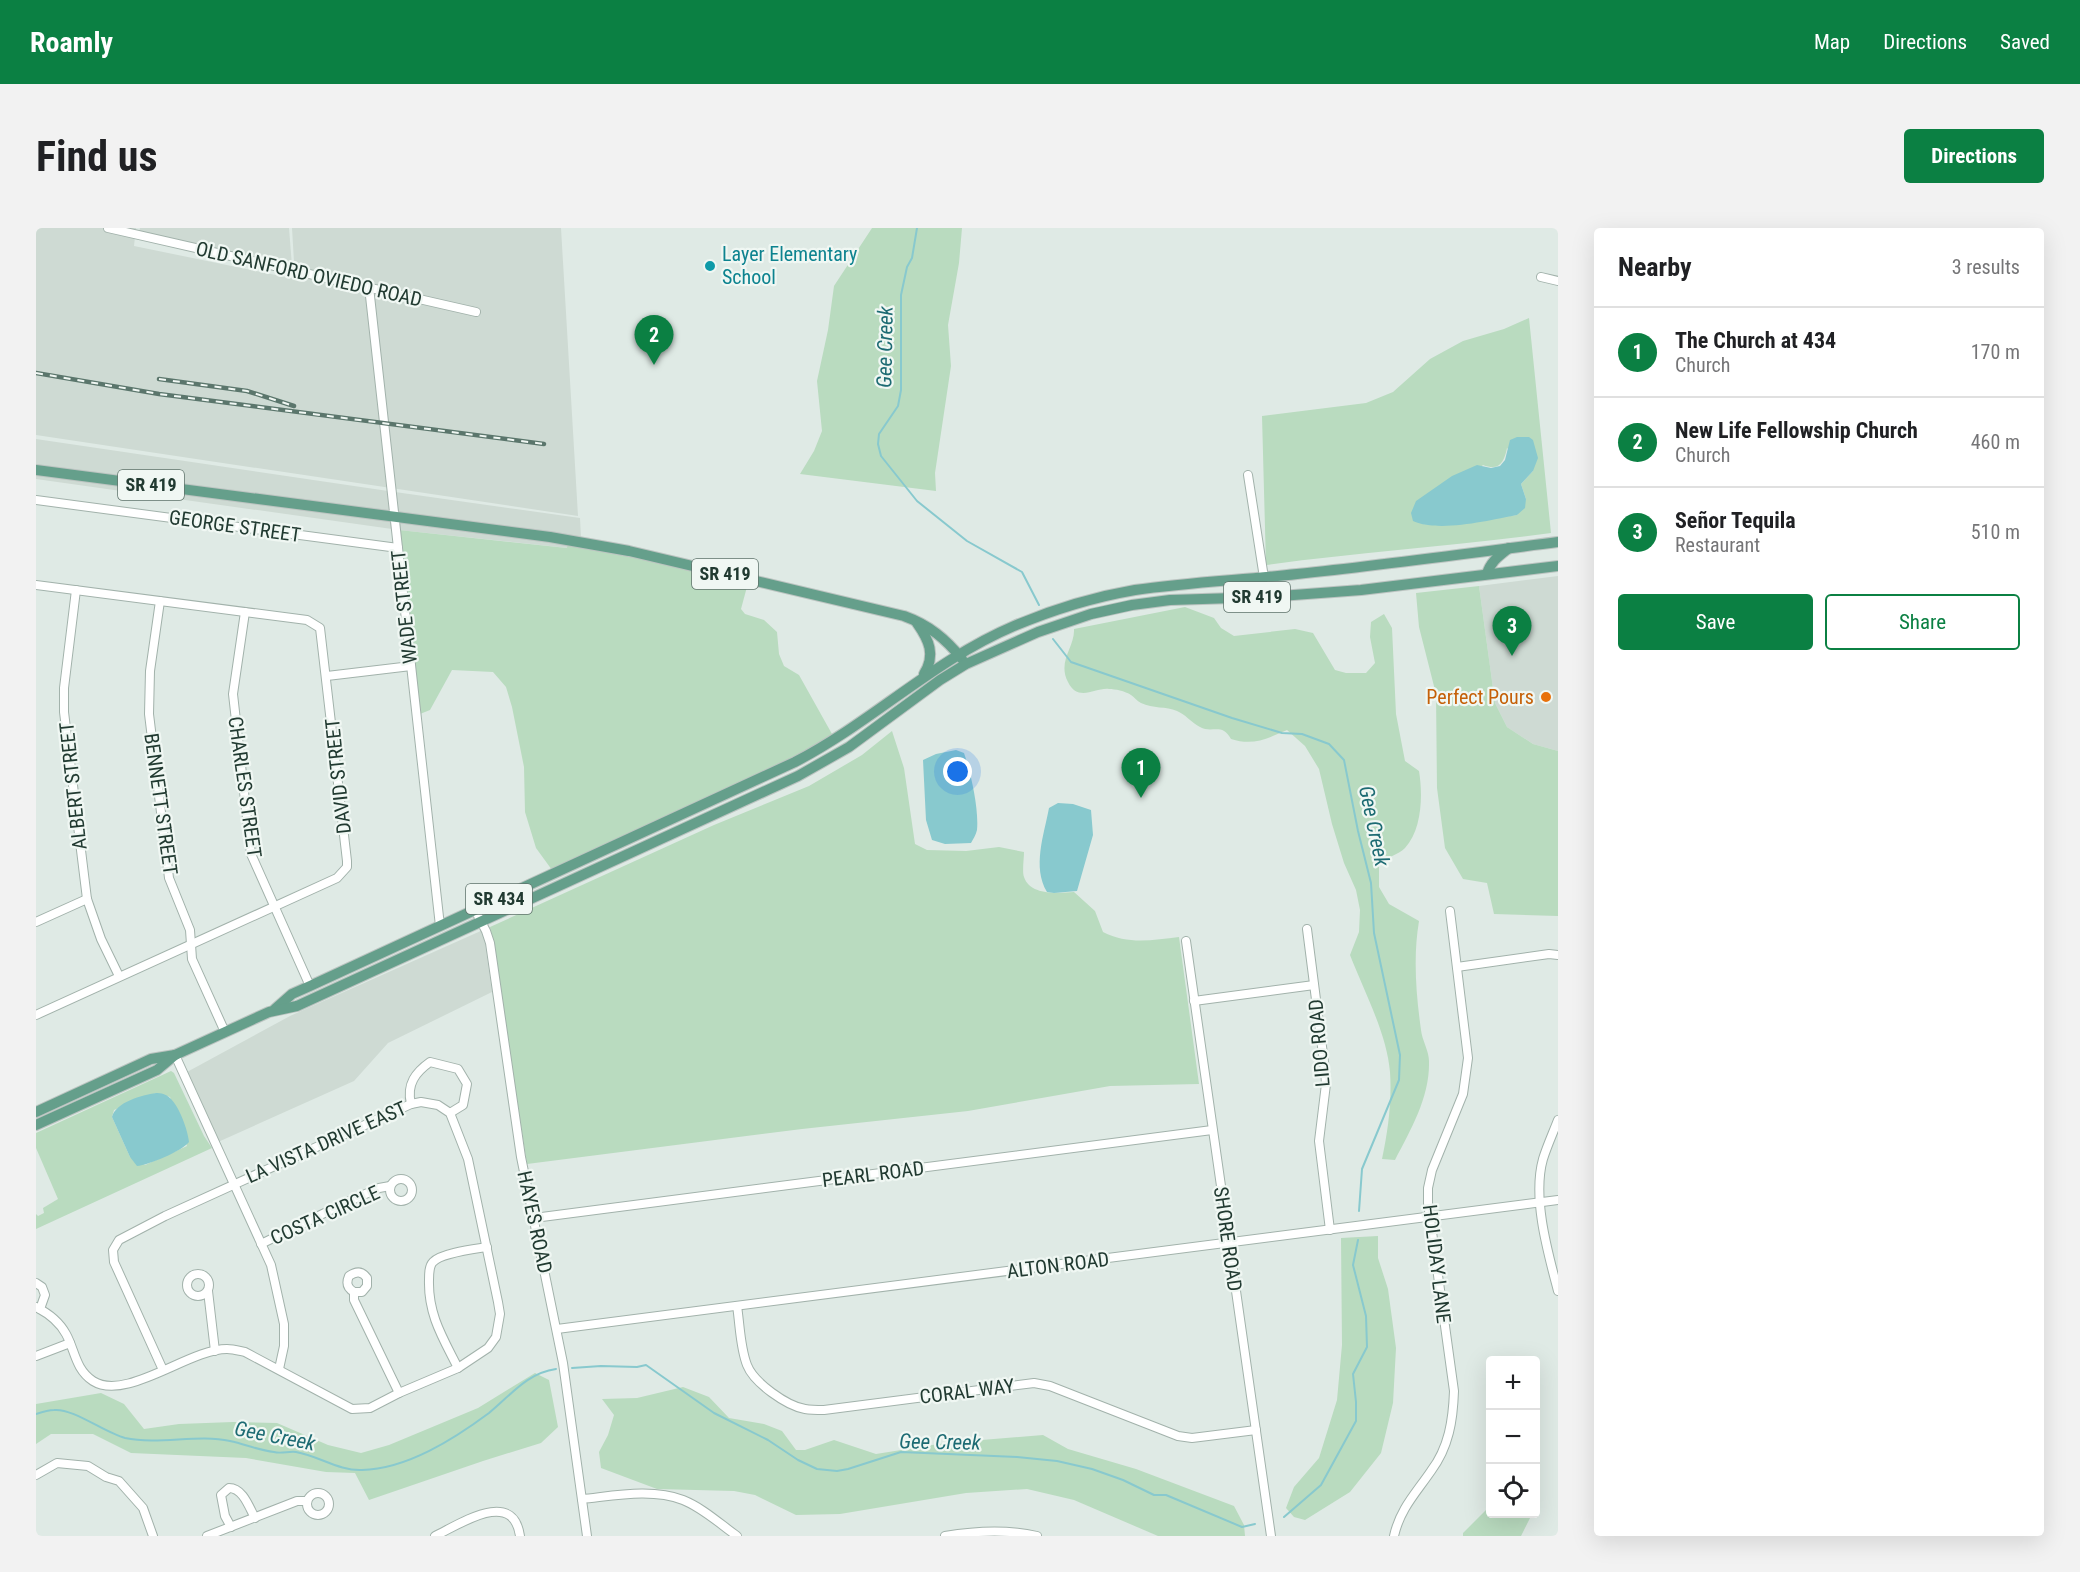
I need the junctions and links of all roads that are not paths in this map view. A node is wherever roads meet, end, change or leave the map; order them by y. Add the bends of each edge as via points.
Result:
1 (108, 228) edge
2 (1541, 277) dead end
3 (1558, 281) edge
4 (369, 287) junction
5 (476, 312) dead end
6 (36, 470) edge
7 (1248, 475) dead end
8 (36, 500) edge
9 (394, 517) junction
10 (1558, 542) edge
11 (398, 548) junction
12 (1509, 548) junction
13 (1558, 566) edge
14 (1487, 574) junction
15 (1264, 578) junction
16 (36, 585) edge
17 (76, 590) junction
18 (1267, 597) junction
19 (160, 601) junction
20 (245, 612) junction
21 (915, 620) junction
22 (958, 655) junction
23 (966, 664) junction
24 (411, 666) junction
25 (327, 676) junction
26 (923, 676) junction
27 (730, 792) junction
28 (716, 814) junction
29 (87, 899) junction
30 (273, 906) junction
31 (475, 910) junction
32 (1450, 911) dead end
33 (482, 921) junction
34 (36, 922) edge
35 (440, 926) junction
36 (1307, 929) dead end
37 (1186, 941) dead end
38 (191, 945) junction
39 (1558, 955) edge
40 (1457, 967) junction
41 (119, 976) junction
42 (1314, 985) junction
43 (310, 986) junction
44 (1194, 1001) junction
45 (275, 1009) junction
46 (36, 1015) edge
47 (225, 1032) junction
48 (175, 1055) junction
49 (411, 1104) junction
50 (36, 1112) edge
51 (450, 1113) junction
52 (1558, 1120) edge
53 (36, 1125) edge
54 (1212, 1130) junction
55 (233, 1184) junction
56 (390, 1186) dead end
57 (1558, 1200) edge
58 (1540, 1202) junction
59 (1430, 1216) junction
60 (534, 1218) junction
61 (1330, 1230) junction
62 (1229, 1243) junction
63 (261, 1244) junction
64 (487, 1247) junction
65 (36, 1283) edge
66 (208, 1291) dead end
67 (1558, 1291) edge
68 (354, 1292) dead end
69 (737, 1306) junction
70 (38, 1308) edge
71 (557, 1329) junction
72 (70, 1343) junction
73 (215, 1351) junction
74 (36, 1356) edge
75 (458, 1368) junction
76 (279, 1369) junction
77 (163, 1370) junction
78 (399, 1393) junction
79 (1256, 1430) junction
80 (36, 1475) edge
81 (582, 1499) junction
82 (308, 1501) dead end
83 (255, 1518) junction
84 (231, 1527) junction
85 (153, 1536) edge
86 (207, 1536) edge
87 (435, 1536) edge
88 (520, 1536) edge
89 (587, 1536) edge
90 (737, 1536) edge
91 (945, 1536) edge
92 (1037, 1536) edge
93 (1271, 1536) edge
94 (1394, 1536) edge

1 - 4 street, OLD SANFORD OVIEDO ROAD
2 - 3 street
4 - 5 street, OLD SANFORD OVIEDO ROAD
4 - 9 street, WADE STREET
6 - 9 main road, SR 419
7 - 15 street
8 - 11 street, GEORGE STREET
9 - 11 street, WADE STREET
9 - 21 main road, SR 419 via 629,551
10 - 12 main road, SR 419
11 - 24 street, WADE STREET
12 - 14 main road via 1489,566
12 - 15 main road, SR 419
13 - 14 main road, SR 419
14 - 18 main road, SR 419
15 - 18 street
15 - 22 main road, SR 419 via 1152,588 1089,600 1016,625
16 - 17 street, DAVID STREET
17 - 19 street, DAVID STREET
17 - 29 street, ALBERT STREET via 64,712
18 - 23 main road, SR 419 via 1170,600 1114,609 1038,632
19 - 20 street, DAVID STREET
19 - 38 street, BENNETT STREET via 150,671 149,714 169,878 190,930
20 - 25 street, DAVID STREET via 315,624 322,633
20 - 30 street, CHARLES STREET via 234,706 251,854
21 - 22 main road, SR 419 via 936,632
21 - 26 main road via 930,645 930,661
22 - 23 main road, SR 419
22 - 26 main road, SR 434
23 - 28 main road, SR 434 via 840,752
24 - 25 street
24 - 35 street, WADE STREET
25 - 30 street, DAVID STREET via 346,867 337,878
26 - 27 main road, SR 434 via 857,726 819,749
27 - 28 main road
27 - 31 main road, SR 434
28 - 33 main road, SR 434
29 - 34 street
29 - 41 street, ALBERT STREET
30 - 38 street, DAVID STREET
30 - 43 street, CHARLES STREET
31 - 33 street, HAYES ROAD
31 - 35 main road, SR 434
32 - 40 street, HOLIDAY LANE
33 - 45 main road, SR 434 via 297,1006
33 - 60 street, HAYES ROAD
35 - 43 main road, SR 434
36 - 42 street, LIDO ROAD
37 - 44 street, SHORE ROAD
38 - 41 street, DAVID STREET
38 - 47 street, BENNETT STREET via 192,959
39 - 40 street
40 - 59 street, HOLIDAY LANE via 1467,1038 1467,1076 1432,1170 1428,1188
41 - 46 street, DAVID STREET
42 - 44 street
42 - 61 street, LIDO ROAD via 1326,1084 1319,1141
43 - 45 main road, SR 434 via 292,994
44 - 54 street, SHORE ROAD
45 - 47 main road, SR 434
47 - 48 main road, SR 434
48 - 50 main road, SR 434 via 151,1059
48 - 53 main road, SR 434 via 156,1070
48 - 55 street
49 - 51 street, LA VISTA DRIVE EAST via 438,1105
49 - 51 street via 409,1091 416,1072 430,1062 442,1063 458,1069 467,1084 463,1105
49 - 55 street, LA VISTA DRIVE EAST
51 - 64 street via 468,1159
52 - 58 street via 1543,1159
54 - 60 street, PEARL ROAD
54 - 62 street, SHORE ROAD
55 - 63 street
55 - 77 street, LA VISTA DRIVE EAST via 119,1240 113,1250 114,1262
56 - 63 street, COSTA CIRCLE
57 - 58 street, ALTON ROAD
58 - 59 street, ALTON ROAD
58 - 67 street
59 - 61 street, ALTON ROAD
59 - 94 street, HOLIDAY LANE via 1454,1391 1453,1414 1443,1451 1404,1507
60 - 71 street, HAYES ROAD
61 - 62 street, ALTON ROAD
62 - 69 street, ALTON ROAD
62 - 79 street, SHORE ROAD
63 - 76 street via 271,1265 284,1324
64 - 75 street via 499,1308 496,1337 488,1348
64 - 75 street via 441,1256 430,1270 428,1298 432,1315
65 - 70 street via 45,1295
66 - 73 street
68 - 78 street via 354,1300
69 - 71 street, ALTON ROAD
69 - 79 street, CORAL WAY via 743,1352 753,1376 806,1410 1034,1383 1178,1436 1192,1438
70 - 72 street via 60,1325
71 - 81 street, HAYES ROAD
72 - 74 street
72 - 77 street via 81,1370 101,1384 120,1386
73 - 76 street via 245,1352
73 - 77 street
75 - 78 street
76 - 78 street via 352,1410 370,1408
79 - 93 street, SHORE ROAD
80 - 85 street via 57,1462 88,1466 119,1481 143,1508
81 - 89 street, HAYES ROAD
81 - 90 street via 649,1494 682,1500
82 - 83 street
83 - 84 street
83 - 84 street via 241,1492 229,1488 221,1495
84 - 86 street
87 - 88 street via 499,1510 516,1520
91 - 92 street via 970,1532

